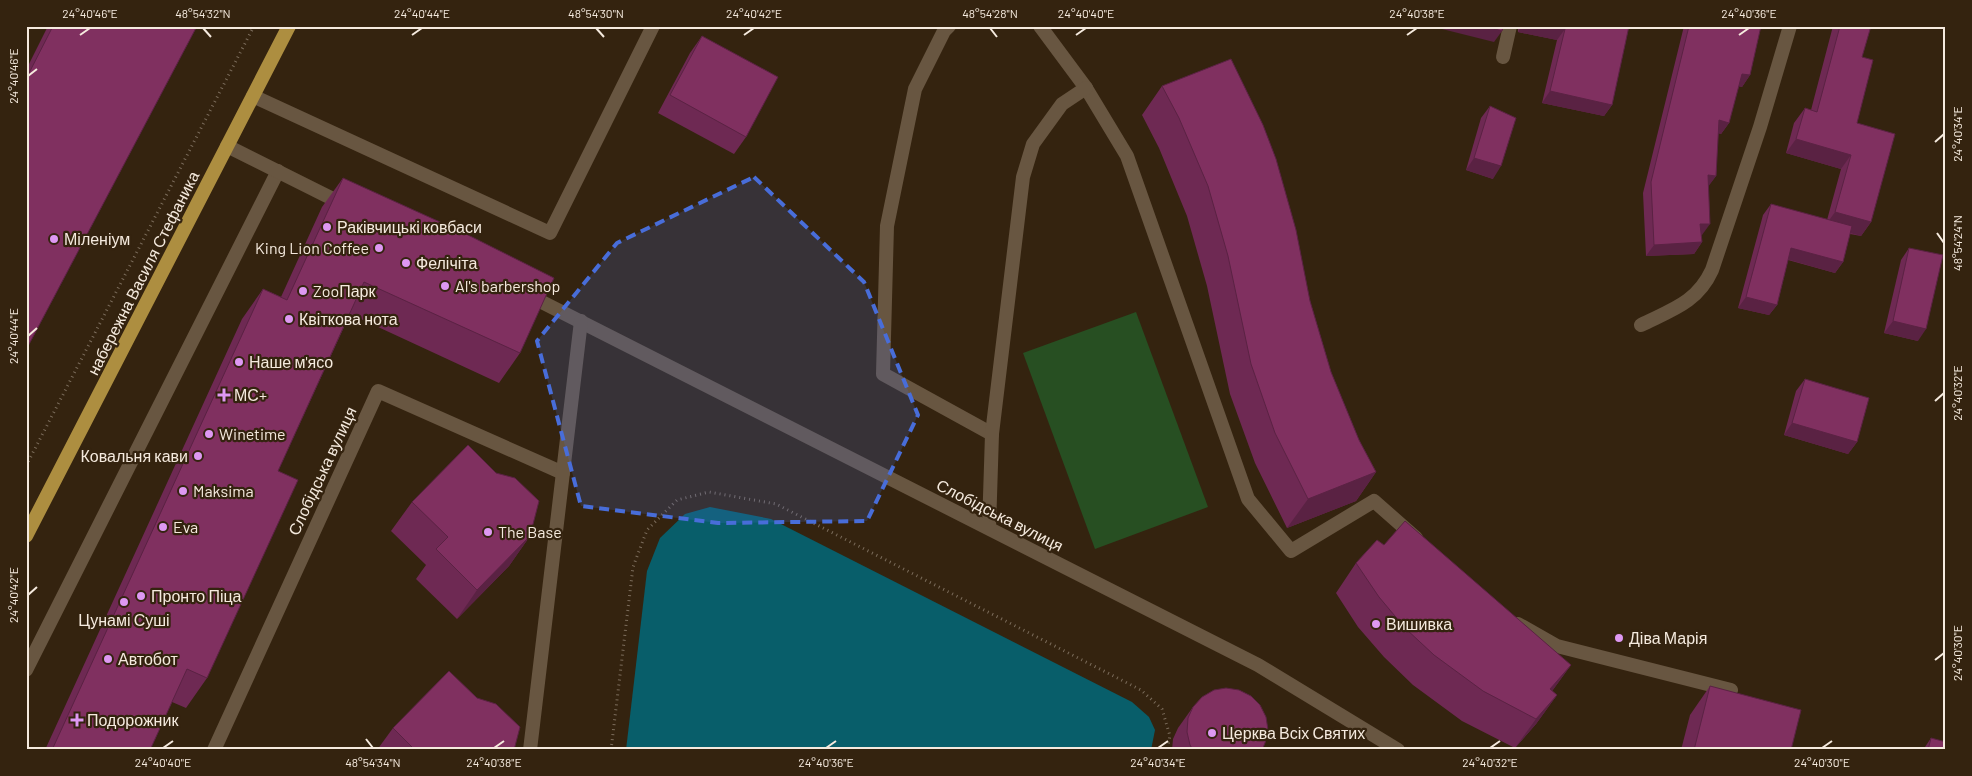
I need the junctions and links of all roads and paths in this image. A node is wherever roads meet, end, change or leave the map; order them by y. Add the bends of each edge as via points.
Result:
1 (254, 26) edge
2 (289, 26) edge
3 (653, 26) edge
4 (949, 26) edge
5 (1040, 26) edge
6 (1510, 26) edge
7 (1790, 26) edge
8 (1503, 57) dead end
9 (1086, 88) junction
10 (254, 96) junction
11 (227, 146) junction
12 (278, 171) junction
13 (358, 211) edge
14 (518, 290) edge
15 (580, 321) junction
16 (1641, 325) dead end
17 (992, 434) junction
18 (26, 466) edge
19 (563, 473) junction
20 (989, 528) junction
21 (26, 536) edge
22 (1425, 545) edge
23 (1505, 614) edge
24 (26, 670) edge
25 (1731, 690) edge
26 (214, 750) edge
27 (530, 750) edge
28 (611, 750) edge
29 (1167, 750) edge
30 (1398, 750) edge

1 - 18 path
2 - 10 main road, набережна Василя Стефаника
3 - 10 street via 550,233
4 - 17 street via 914,89 887,226 883,374
5 - 9 street
6 - 8 street
7 - 16 street via 1760,127 1706,284 1682,305
9 - 17 street via 1062,104 1033,144 1023,177
9 - 22 street via 1127,156 1248,499 1291,551 1374,501
10 - 11 main road, набережна Василя Стефаника
11 - 12 street
11 - 21 main road, набережна Василя Стефаника
12 - 13 street
12 - 24 street
14 - 15 street, Слобідська вулиця
15 - 19 street
15 - 20 street, Слобідська вулиця
17 - 20 street
19 - 26 street, Слобідська вулиця via 378,391
19 - 27 street
20 - 30 street, Слобідська вулиця via 1258,665
23 - 25 street via 1557,646
28 - 29 path via 633,567 647,530 677,500 709,492 776,504 1141,690 1162,709 1170,736

